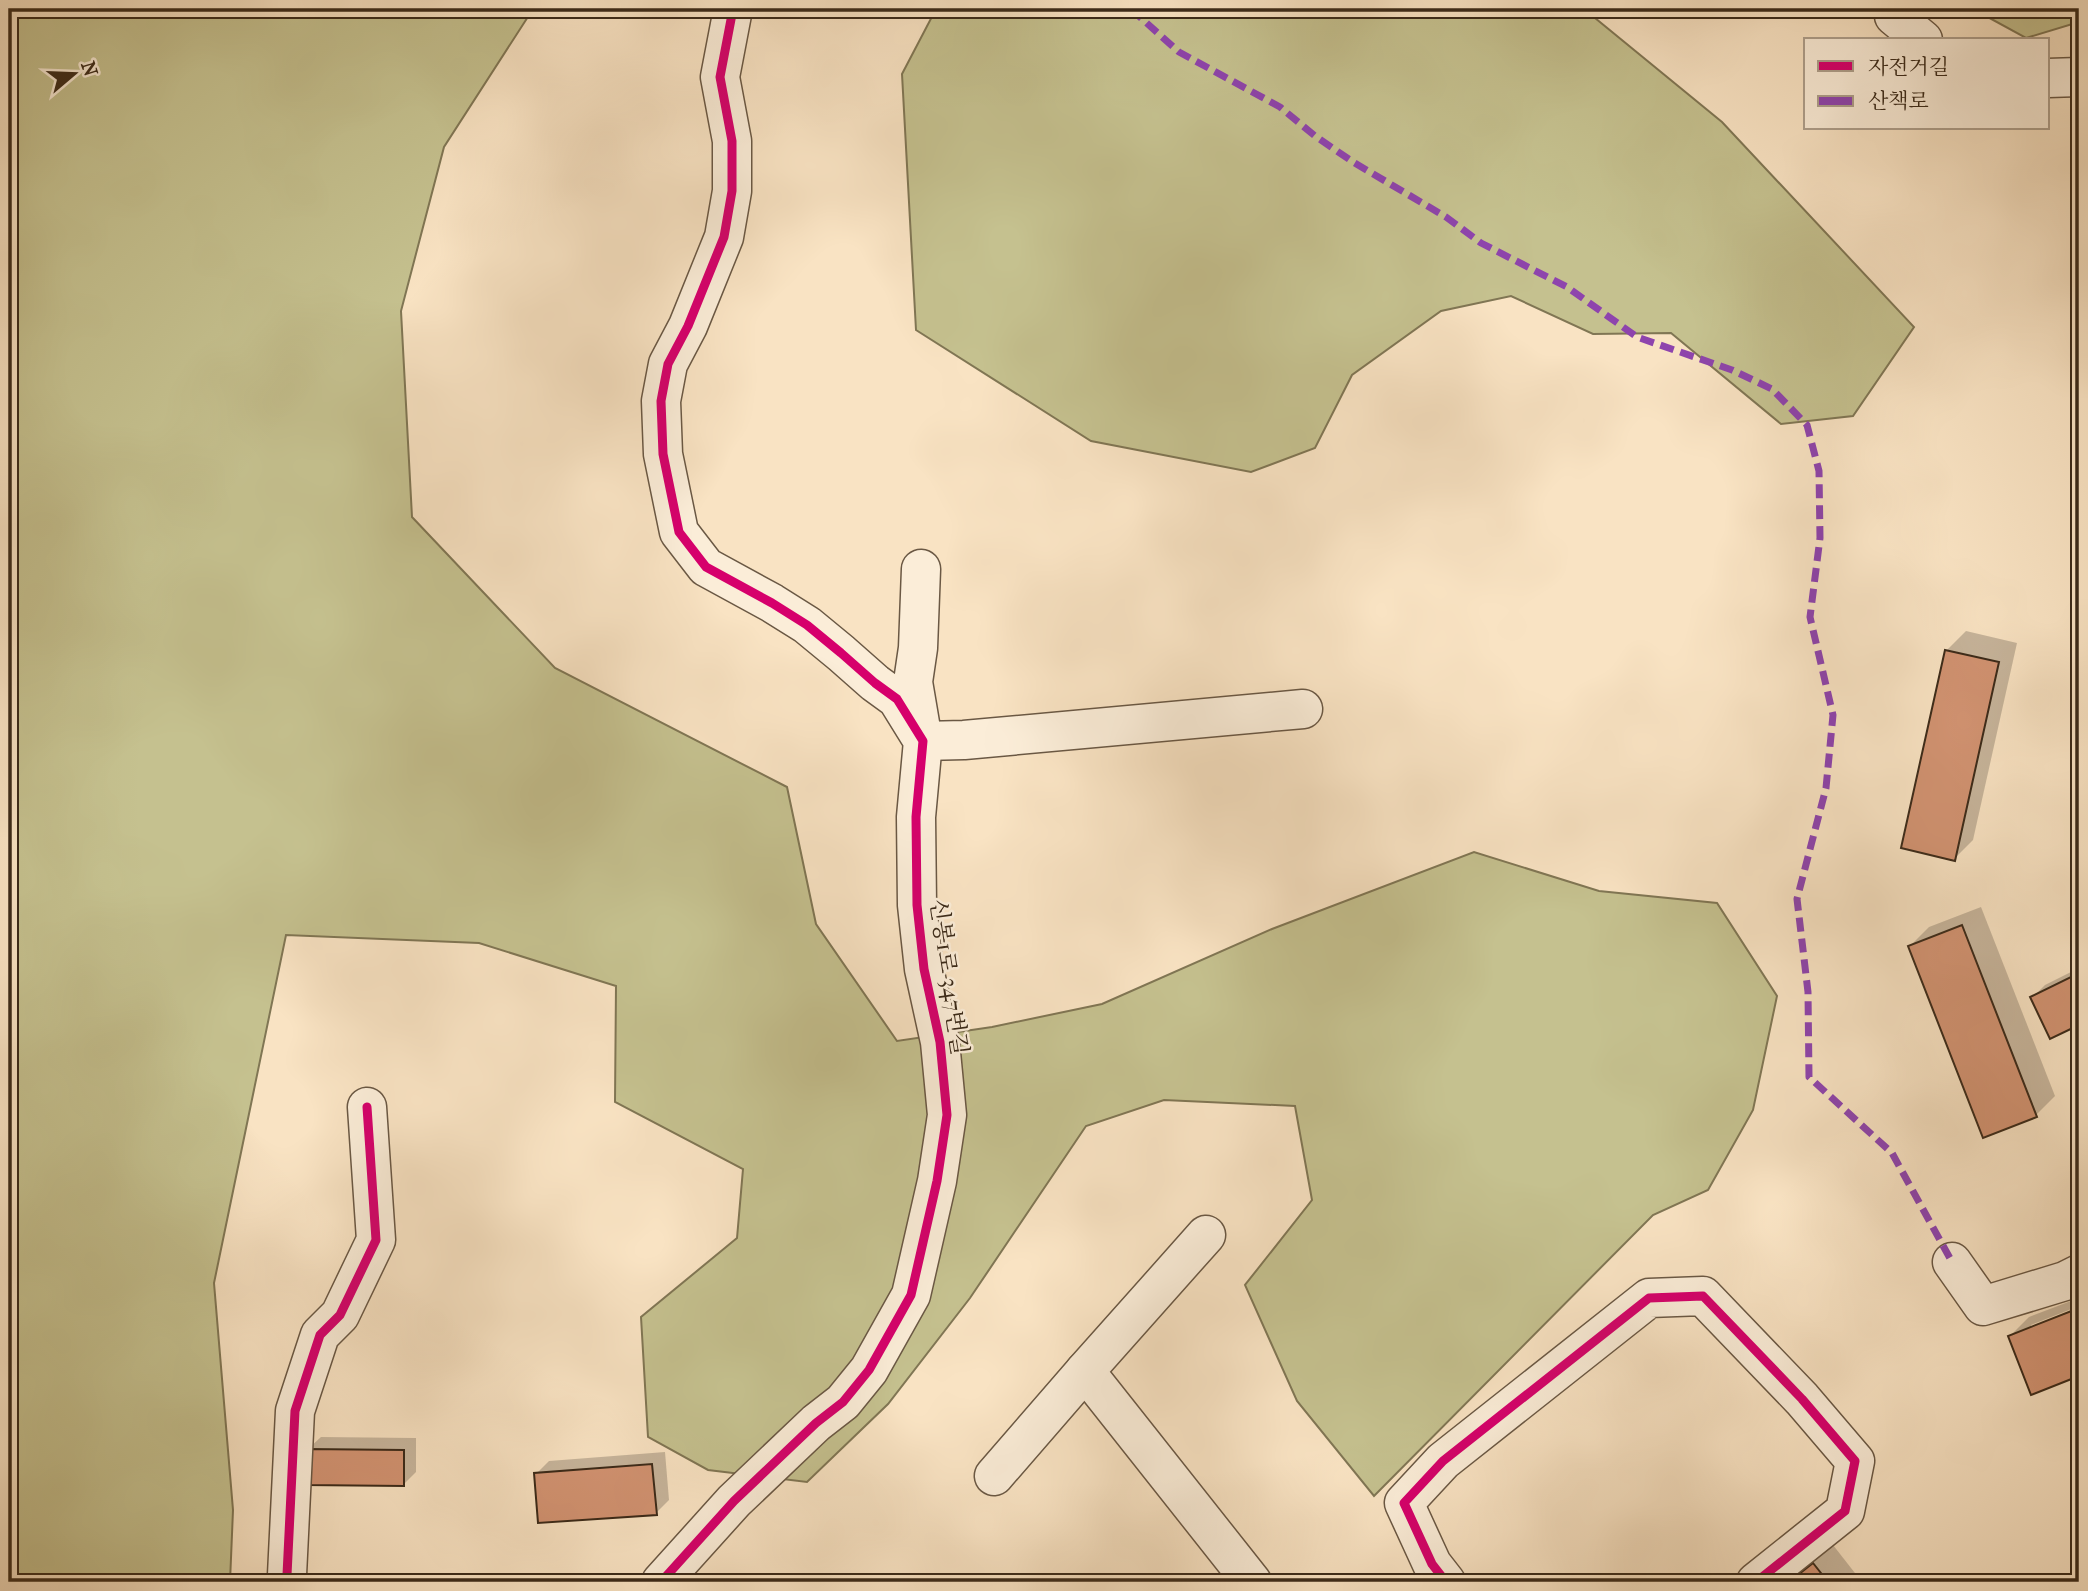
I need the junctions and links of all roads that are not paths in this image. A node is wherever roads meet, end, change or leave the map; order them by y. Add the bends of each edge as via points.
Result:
1 (1894, 16) dead end
2 (730, 21) edge
3 (1921, 38) edge
4 (2079, 77) edge
5 (2050, 78) edge
6 (921, 569) dead end
7 (1303, 709) dead end
8 (923, 741) junction
9 (367, 1108) dead end
10 (1206, 1235) dead end
11 (1952, 1262) dead end
12 (2079, 1274) edge
13 (1085, 1371) junction
14 (995, 1476) dead end
15 (1441, 1580) edge
16 (289, 1582) edge
17 (662, 1582) edge
18 (1252, 1582) edge
19 (1756, 1582) edge

1 - 3 street
2 - 8 street via 720,77 732,141 732,191 724,237 668,364 661,401 663,454 679,532 706,567 807,625 897,699
4 - 5 street
6 - 8 street, 신봉1로 347번길 via 913,681
7 - 8 street
8 - 17 street, 신봉1로 347번길 via 916,817 917,905 947,1115 911,1295 869,1370 843,1402 734,1501
9 - 16 street via 376,1240 340,1315 320,1335 295,1411
10 - 13 street
11 - 12 street via 1983,1306
13 - 14 street
13 - 18 street
15 - 19 street via 1404,1503 1435,1469 1649,1298 1703,1296 1855,1461 1845,1511

